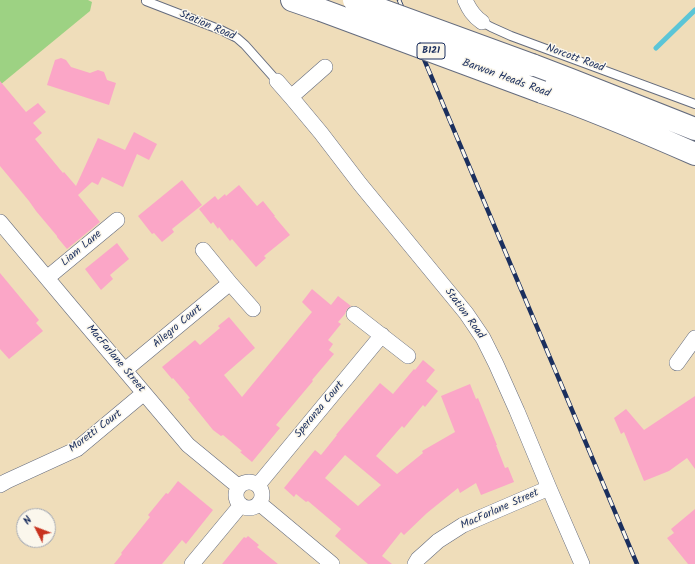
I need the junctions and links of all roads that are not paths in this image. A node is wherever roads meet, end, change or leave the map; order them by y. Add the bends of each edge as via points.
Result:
1 (292, 0) edge
2 (354, 0) edge
3 (465, 0) edge
4 (146, 1) edge
5 (482, 22) joint
6 (325, 67) dead end
7 (277, 81) joint
8 (291, 97) junction
9 (695, 104) edge
10 (695, 129) edge
11 (695, 154) edge
12 (117, 220) dead end
13 (1, 225) edge
14 (203, 250) dead end
15 (47, 278) junction
16 (230, 283) junction
17 (253, 309) dead end
18 (354, 314) dead end
19 (382, 335) junction
20 (695, 338) edge
21 (408, 356) dead end
22 (677, 363) dead end
23 (125, 370) junction
24 (144, 393) junction
25 (0, 485) edge
26 (258, 485) junction
27 (239, 487) junction
28 (549, 488) junction
29 (260, 503) junction
30 (240, 505) junction
31 (192, 564) edge
32 (332, 564) edge
33 (415, 564) edge
34 (582, 564) edge

1 - 11 main road, Barwon Heads Road / B121, bridge via 578,105
2 - 10 main road, Barwon Heads Road / B121, bridge via 532,65
3 - 5 street, Norcott Road via 474,16
4 - 7 lane, Station Road via 232,35 246,45
5 - 9 lane, Norcott Road via 511,36
6 - 8 street
7 - 8 street, Station Road
8 - 28 street, Station Road via 474,325 496,364
12 - 15 street, Liam Lane
13 - 15 street, MacFarlane Street
14 - 16 street
15 - 23 street, MacFarlane Street
16 - 17 street
16 - 23 street, Allegro Court
18 - 19 street
19 - 21 street
19 - 26 street, Speranza Court
20 - 22 street
23 - 24 street, MacFarlane Street
24 - 25 street, Moretti Court via 77,449
24 - 27 street, MacFarlane Street via 188,445
26 - 27 street via 250,482
26 - 29 street via 263,494
27 - 30 street via 236,496
28 - 33 street, MacFarlane Street via 463,525 438,541
28 - 34 street, Station Road
29 - 30 street via 248,508
29 - 32 street
30 - 31 street

